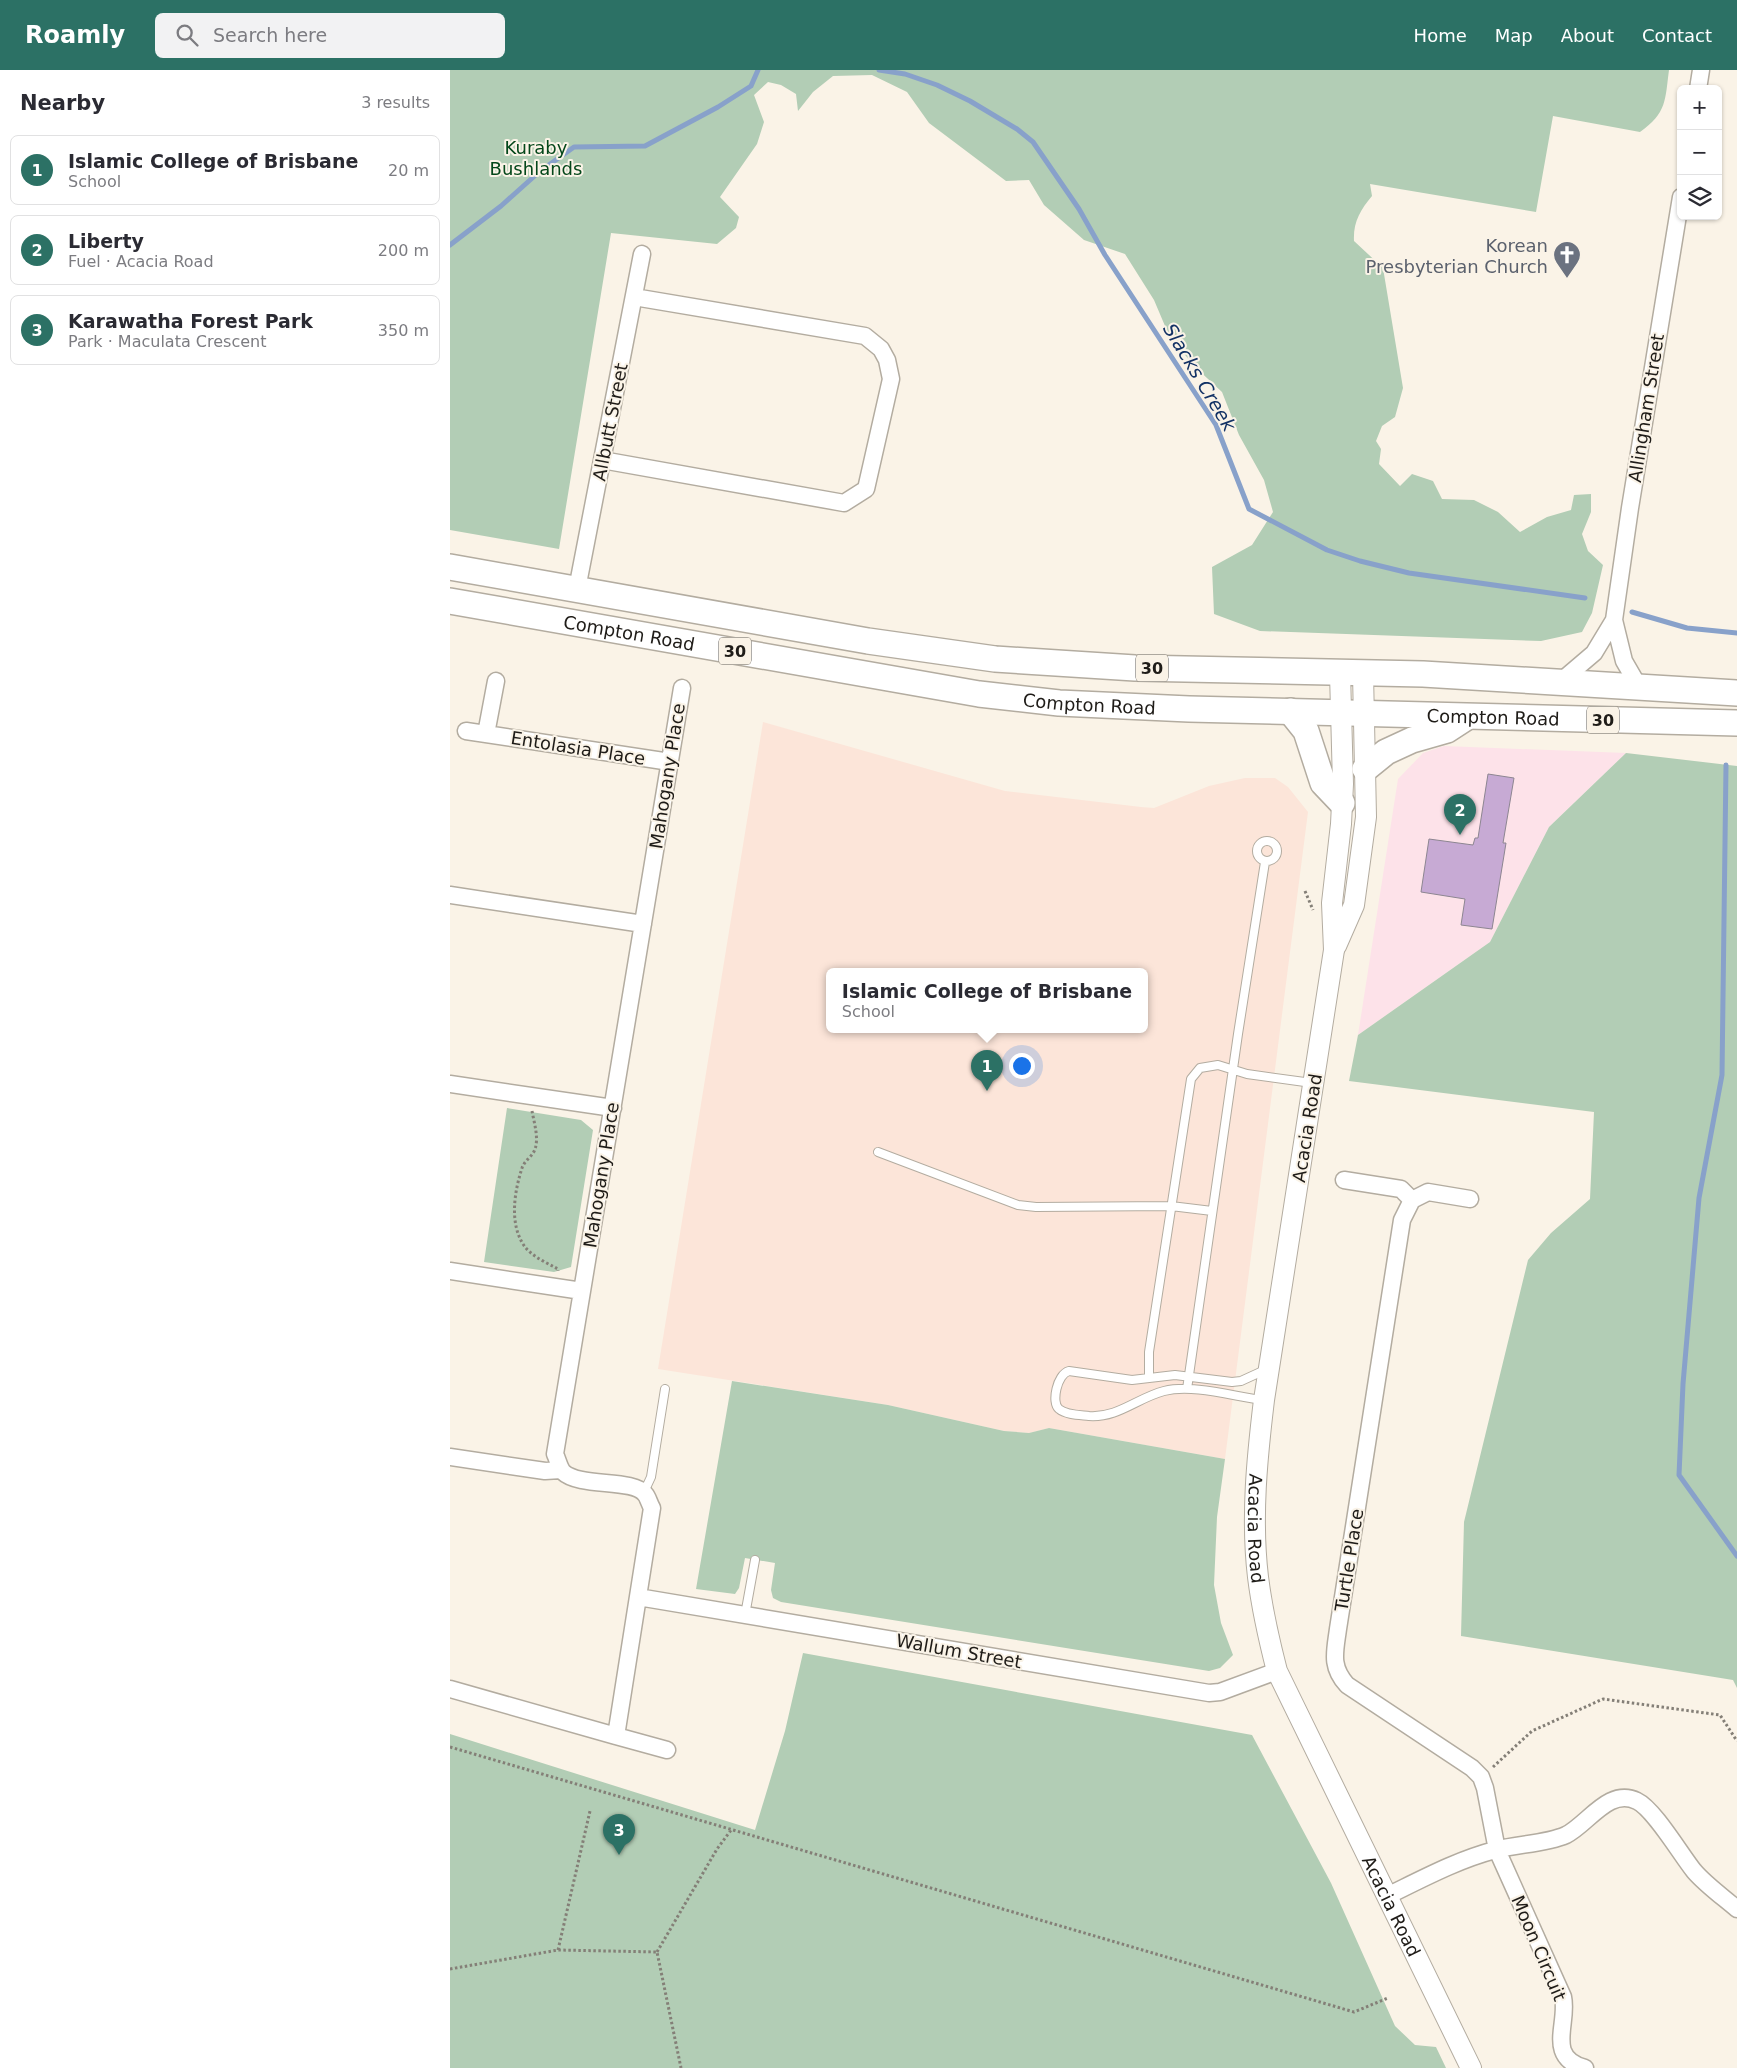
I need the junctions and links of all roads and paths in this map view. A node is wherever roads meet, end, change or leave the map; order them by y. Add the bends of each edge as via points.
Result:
1 (1701, 70) edge
2 (1699, 85) edge
3 (1677, 220) edge
4 (642, 254) dead end
5 (634, 297) junction
6 (602, 460) junction
7 (450, 567) edge
8 (578, 589) junction
9 (450, 601) edge
10 (1614, 620) junction
11 (1352, 673) junction
12 (496, 681) dead end
13 (1560, 682) junction
14 (1639, 687) junction
15 (682, 688) dead end
16 (1737, 693) edge
17 (1290, 712) junction
18 (1352, 713) junction
19 (1469, 716) junction
20 (1737, 723) edge
21 (466, 731) dead end
22 (486, 734) junction
23 (670, 762) junction
24 (1365, 769) junction
25 (1342, 802) junction
26 (1264, 862) dead end
27 (450, 895) edge
28 (643, 924) junction
29 (1334, 950) junction
30 (1233, 1069) junction
31 (1314, 1083) junction
32 (450, 1084) edge
33 (528, 1095) junction
34 (612, 1108) junction
35 (878, 1152) dead end
36 (1344, 1180) dead end
37 (1470, 1199) dead end
38 (1412, 1200) junction
39 (1171, 1206) junction
40 (1212, 1211) junction
41 (450, 1271) edge
42 (555, 1287) junction
43 (582, 1290) junction
44 (1268, 1369) junction
45 (1189, 1376) junction
46 (1149, 1378) junction
47 (665, 1389) dead end
48 (1187, 1389) junction
49 (1264, 1400) junction
50 (450, 1457) edge
51 (561, 1470) junction
52 (644, 1492) junction
53 (756, 1560) dead end
54 (638, 1598) junction
55 (746, 1616) junction
56 (1277, 1671) junction
57 (450, 1689) edge
58 (616, 1736) junction
59 (1737, 1741) edge
60 (450, 1747) edge
61 (667, 1750) dead end
62 (1481, 1777) junction
63 (590, 1811) dead end
64 (731, 1830) junction
65 (1497, 1850) junction
66 (1387, 1896) junction
67 (1737, 1909) edge
68 (558, 1950) junction
69 (657, 1952) junction
70 (450, 1969) edge
71 (1388, 1998) dead end
72 (681, 2068) edge
73 (1471, 2068) edge
74 (1585, 2068) edge

1 - 2 street
3 - 10 street, Allingham Street
4 - 5 street, Allbutt Street
5 - 6 street, Allbutt Street
5 - 6 street via 865,336 881,349 888,360 891,379 866,489 844,503
6 - 8 street, Allbutt Street
7 - 8 main road, Compton Road / 30
8 - 11 main road, Compton Road / 30 via 868,642 988,659 1135,668
9 - 17 main road, Compton Road / 30 via 979,694 1102,706
10 - 13 street, Allingham Street via 1594,653
10 - 14 street, Allingham Street via 1624,660
11 - 13 main road, Compton Road / 30
11 - 18 street, Acacia Road
12 - 22 street, Entolasia Place
13 - 14 main road, Compton Road / 30
14 - 16 main road, Compton Road / 30
15 - 23 street, Mahogany Place
17 - 18 main road, Compton Road / 30
17 - 25 main road via 1304,726 1323,783
18 - 19 main road, Compton Road / 30
18 - 24 street, Acacia Road
18 - 25 street, Acacia Road
19 - 20 main road, Compton Road / 30
19 - 24 main road via 1447,730 1386,752
21 - 22 street, Entolasia Place
22 - 23 street, Entolasia Place
23 - 28 street, Mahogany Place
24 - 29 street, Acacia Road via 1366,817 1354,905
25 - 29 street, Acacia Road via 1332,903
26 - 30 lane
27 - 28 street
28 - 34 street, Mahogany Place
29 - 31 street, Acacia Road
30 - 31 lane via 1247,1074
30 - 39 lane via 1218,1065 1205,1067 1195,1072 1191,1079
30 - 40 lane
31 - 44 street, Acacia Road
32 - 33 street
33 - 34 street
33 - 42 path via 536,1132 535,1150 522,1166 514,1215 526,1248 558,1269
34 - 43 street, Mahogany Place
35 - 39 lane via 1018,1205
36 - 38 street via 1401,1189
37 - 38 street via 1428,1192
38 - 62 street, Turtle Place via 1402,1220 1334,1654 1335,1667 1347,1685
39 - 40 lane
39 - 46 lane via 1149,1352
40 - 45 lane
41 - 42 street
42 - 43 street
43 - 51 street, Mahogany Place via 555,1454
44 - 45 lane via 1232,1382
44 - 49 street, Acacia Road
45 - 46 lane
45 - 48 lane
46 - 48 lane via 1132,1380 1065,1372 1059,1379 1056,1406 1078,1414 1105,1415 1164,1392
47 - 52 lane via 651,1477
48 - 49 lane
49 - 56 street, Acacia Road via 1256,1478 1256,1548 1266,1626
50 - 51 street via 545,1471
51 - 52 street via 581,1479 633,1487
52 - 54 street via 652,1508
53 - 55 lane
54 - 55 street, Wallum Street
54 - 58 street
55 - 56 street, Wallum Street via 1209,1692 1220,1692
56 - 66 street, Acacia Road
57 - 58 street
58 - 61 street
59 - 62 path via 1720,1715 1603,1699 1532,1731
60 - 64 path
62 - 65 street
63 - 68 path
64 - 69 path via 717,1848
64 - 71 path via 1354,2012
65 - 66 street via 1473,1856
65 - 67 street via 1562,1837 1606,1803 1631,1798 1649,1812 1696,1873
65 - 74 street, Moon Circuit via 1563,1997 1562,2051 1567,2058
66 - 73 street, Acacia Road
68 - 69 path
68 - 70 path
69 - 72 path

